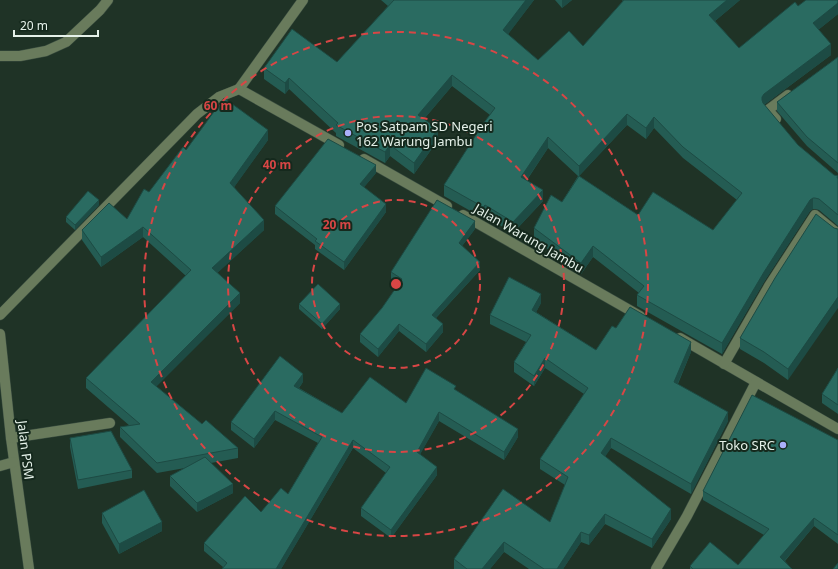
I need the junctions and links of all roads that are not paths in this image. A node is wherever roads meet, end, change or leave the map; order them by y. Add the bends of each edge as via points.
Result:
1 (108, 0) edge
2 (303, 0) edge
3 (0, 56) edge
4 (239, 89) junction
5 (793, 91) edge
6 (782, 127) edge
7 (838, 234) edge
8 (0, 316) edge
9 (652, 322) edge
10 (671, 333) edge
11 (0, 334) edge
12 (724, 364) junction
13 (756, 382) junction
14 (110, 423) dead end
15 (838, 429) edge
16 (11, 438) junction
17 (14, 462) junction
18 (0, 466) edge
19 (29, 569) edge
20 (656, 569) edge

1 - 3 street via 66,42 33,54
2 - 4 street
4 - 8 street via 219,98 197,114
4 - 9 street, Jalan Warung Jambu
5 - 6 street via 768,110
7 - 12 street via 815,215 769,286
10 - 12 street
11 - 16 street, Jalan PSM
12 - 13 street
13 - 15 street
13 - 20 street via 687,516
14 - 16 street
16 - 17 street, Jalan PSM
17 - 18 street
17 - 19 street, Jalan PSM

